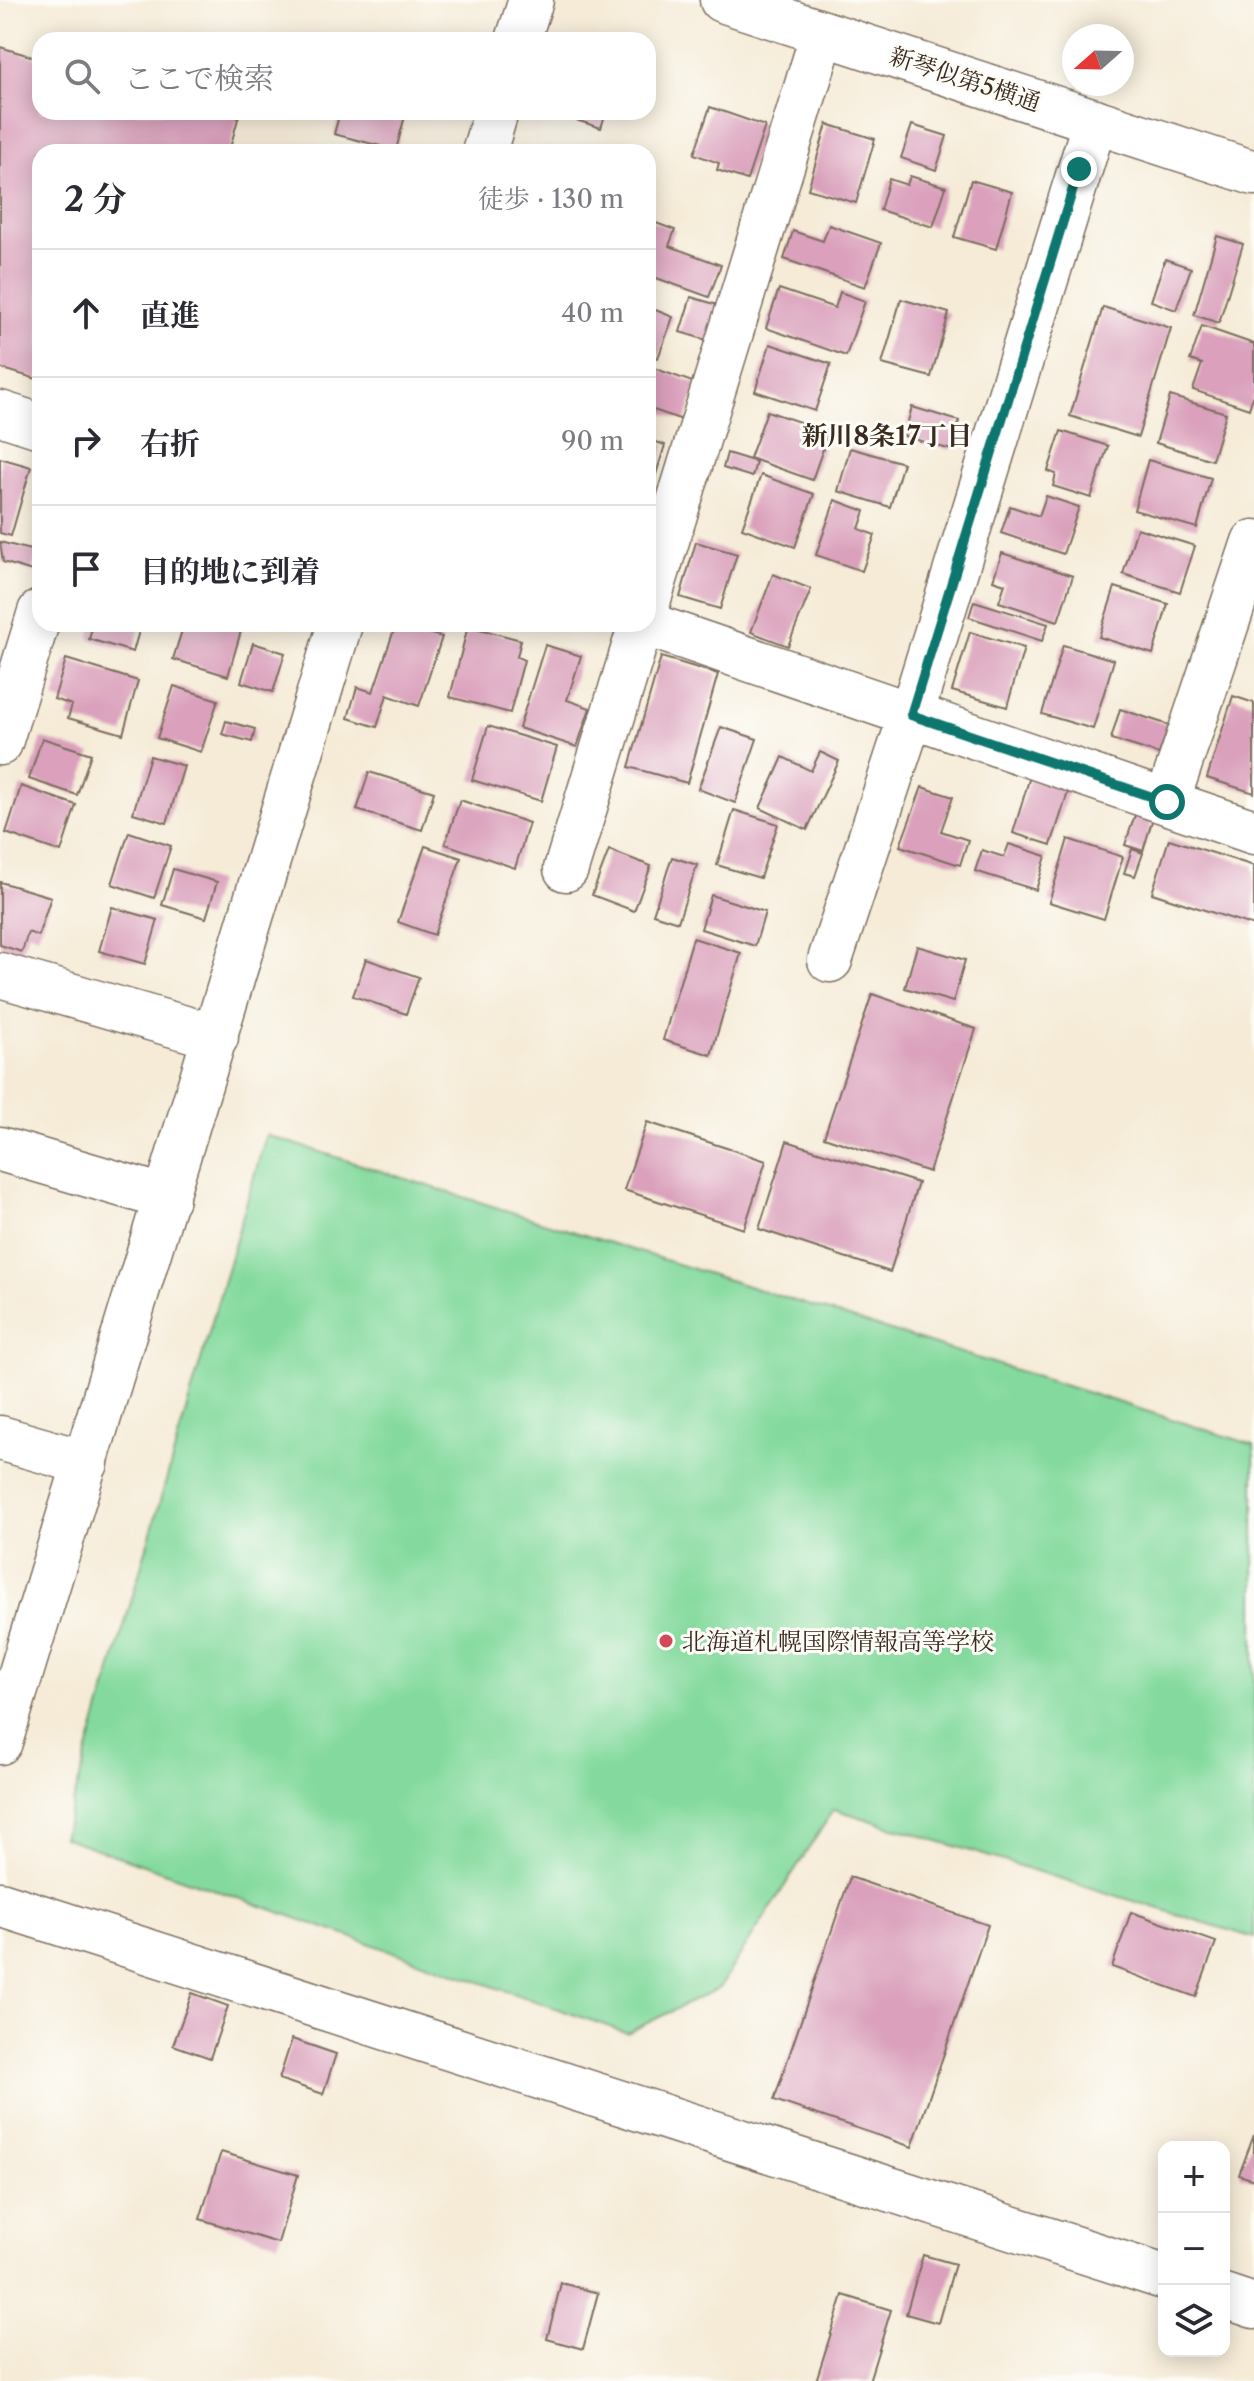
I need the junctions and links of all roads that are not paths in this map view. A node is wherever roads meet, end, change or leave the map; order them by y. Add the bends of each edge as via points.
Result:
1 (531, 0) edge
2 (722, 0) edge
3 (521, 32) edge
4 (823, 33) junction
5 (494, 120) edge
6 (1095, 121) junction
7 (486, 144) edge
8 (1254, 173) edge
9 (0, 413) edge
10 (32, 423) edge
11 (1254, 542) edge
12 (656, 576) edge
13 (656, 628) edge
14 (32, 632) edge
15 (338, 632) edge
16 (641, 632) edge
17 (7, 694) edge
18 (911, 715) junction
19 (0, 743) edge
20 (1167, 802) junction
21 (1254, 832) edge
22 (566, 869) dead end
23 (830, 960) dead end
24 (0, 975) edge
25 (216, 1037) junction
26 (0, 1149) edge
27 (167, 1198) junction
28 (0, 1438) edge
29 (86, 1463) junction
30 (0, 1742) edge
31 (0, 1904) edge
32 (1158, 2275) edge
33 (1230, 2298) edge
34 (1254, 2306) edge

1 - 3 street
2 - 4 street, 新琴似第5横通
4 - 6 street, 新琴似第5横通
4 - 12 street
5 - 7 street
6 - 8 street, 新琴似第5横通
6 - 18 street
9 - 10 street
11 - 20 street
13 - 18 street
14 - 17 street
15 - 25 street
16 - 22 street
17 - 19 street
18 - 20 street
18 - 23 street
20 - 21 street
24 - 25 street
25 - 27 street
26 - 27 street
27 - 29 street
28 - 29 street
29 - 30 street
31 - 32 street
33 - 34 street

